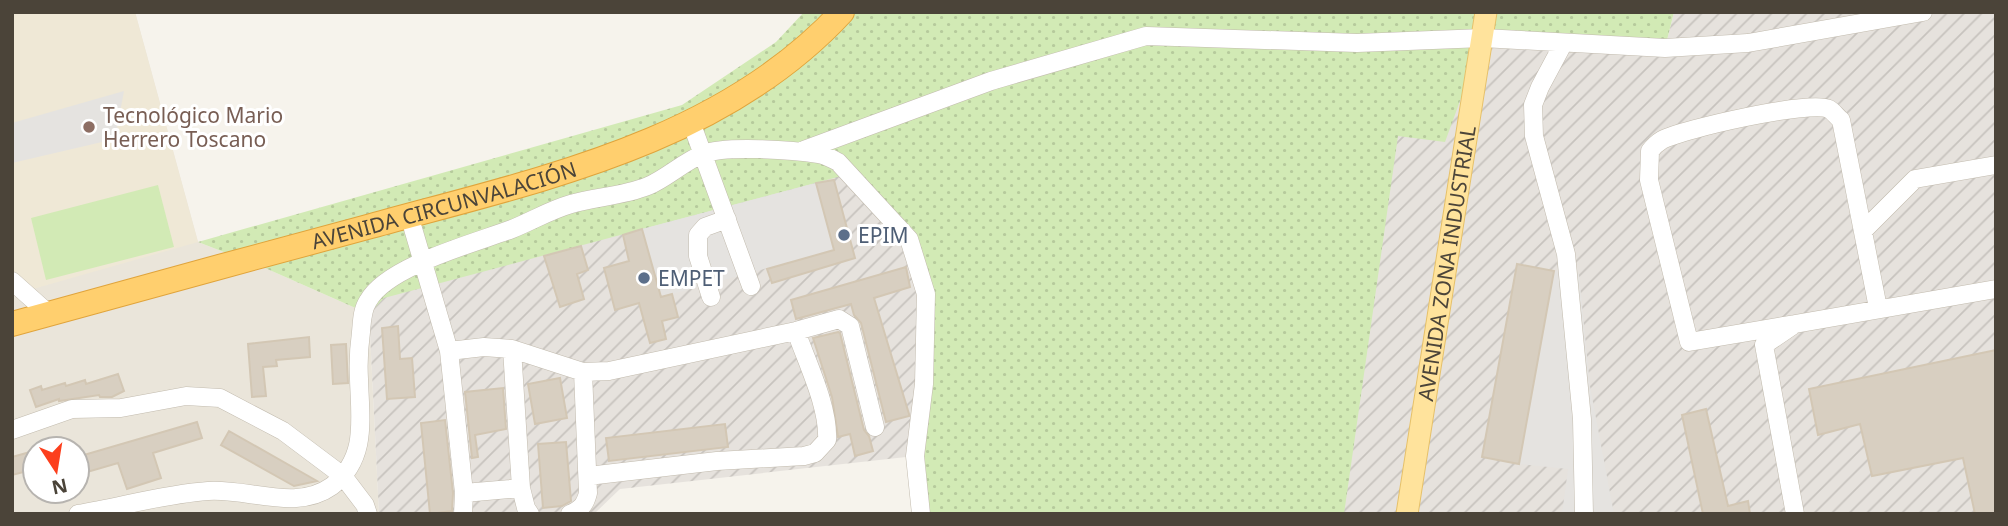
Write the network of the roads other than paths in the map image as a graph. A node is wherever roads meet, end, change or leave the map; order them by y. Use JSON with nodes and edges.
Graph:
{"nodes":[{"id":1,"x":842,"y":12,"type":"edge"},
{"id":2,"x":1486,"y":12,"type":"edge"},
{"id":3,"x":1923,"y":12,"type":"edge"},
{"id":4,"x":1483,"y":38,"type":"junction"},
{"id":5,"x":1563,"y":44,"type":"junction"},
{"id":6,"x":691,"y":122,"type":"junction"},
{"id":7,"x":857,"y":131,"type":"junction"},
{"id":8,"x":801,"y":152,"type":"junction"},
{"id":9,"x":703,"y":154,"type":"junction"},
{"id":10,"x":838,"y":162,"type":"junction"},
{"id":11,"x":1996,"y":165,"type":"edge"},
{"id":12,"x":410,"y":215,"type":"junction"},
{"id":13,"x":727,"y":219,"type":"junction"},
{"id":14,"x":1864,"y":231,"type":"junction"},
{"id":15,"x":424,"y":259,"type":"junction"},
{"id":16,"x":12,"y":281,"type":"edge"},
{"id":17,"x":751,"y":286,"type":"dead end"},
{"id":18,"x":1996,"y":289,"type":"edge"},
{"id":19,"x":711,"y":297,"type":"dead end"},
{"id":20,"x":1878,"y":308,"type":"junction"},
{"id":21,"x":49,"y":314,"type":"junction"},
{"id":22,"x":12,"y":324,"type":"edge"},
{"id":23,"x":1795,"y":324,"type":"junction"},
{"id":24,"x":796,"y":331,"type":"junction"},
{"id":25,"x":1738,"y":334,"type":"junction"},
{"id":26,"x":1764,"y":345,"type":"junction"},
{"id":27,"x":512,"y":349,"type":"junction"},
{"id":28,"x":449,"y":351,"type":"junction"},
{"id":29,"x":583,"y":372,"type":"junction"},
{"id":30,"x":875,"y":427,"type":"dead end"},
{"id":31,"x":12,"y":430,"type":"edge"},
{"id":32,"x":343,"y":476,"type":"junction"},
{"id":33,"x":588,"y":476,"type":"junction"},
{"id":34,"x":521,"y":488,"type":"junction"},
{"id":35,"x":464,"y":493,"type":"junction"},
{"id":36,"x":78,"y":514,"type":"edge"},
{"id":37,"x":368,"y":514,"type":"edge"},
{"id":38,"x":463,"y":514,"type":"edge"},
{"id":39,"x":530,"y":514,"type":"edge"},
{"id":40,"x":570,"y":514,"type":"edge"},
{"id":41,"x":921,"y":514,"type":"edge"},
{"id":42,"x":1407,"y":514,"type":"edge"},
{"id":43,"x":1584,"y":514,"type":"edge"},
{"id":44,"x":1795,"y":514,"type":"edge"}],
"edges":[{"from":1,"to":6,"type":"highway","name":"AVENIDA CIRCUNVALACIÓN"},
{"from":2,"to":4,"type":"main road","name":"AVENIDA ZONA INDUSTRIAL"},
{"from":3,"to":5,"type":"street"},
{"from":4,"to":5,"type":"street"},
{"from":4,"to":7,"type":"street"},
{"from":4,"to":42,"type":"main road","name":"AVENIDA ZONA INDUSTRIAL"},
{"from":5,"to":43,"type":"street"},
{"from":6,"to":9,"type":"street"},
{"from":6,"to":12,"type":"highway","name":"AVENIDA CIRCUNVALACIÓN"},
{"from":7,"to":8,"type":"street"},
{"from":7,"to":10,"type":"street"},
{"from":8,"to":9,"type":"street"},
{"from":8,"to":10,"type":"street"},
{"from":9,"to":13,"type":"street"},
{"from":9,"to":15,"type":"street"},
{"from":10,"to":41,"type":"street"},
{"from":11,"to":14,"type":"street"},
{"from":12,"to":15,"type":"street"},
{"from":12,"to":21,"type":"highway","name":"AVENIDA CIRCUNVALACIÓN"},
{"from":13,"to":17,"type":"street"},
{"from":13,"to":19,"type":"street"},
{"from":14,"to":20,"type":"street"},
{"from":14,"to":25,"type":"street"},
{"from":15,"to":28,"type":"street"},
{"from":15,"to":32,"type":"street"},
{"from":16,"to":21,"type":"street"},
{"from":18,"to":20,"type":"street"},
{"from":20,"to":23,"type":"street"},
{"from":21,"to":22,"type":"highway","name":"AVENIDA CIRCUNVALACIÓN"},
{"from":23,"to":25,"type":"street"},
{"from":23,"to":26,"type":"street"},
{"from":24,"to":29,"type":"street"},
{"from":24,"to":30,"type":"street"},
{"from":24,"to":33,"type":"street"},
{"from":25,"to":26,"type":"street"},
{"from":26,"to":44,"type":"street"},
{"from":27,"to":28,"type":"street"},
{"from":27,"to":29,"type":"street"},
{"from":27,"to":34,"type":"street"},
{"from":28,"to":35,"type":"street"},
{"from":29,"to":33,"type":"street"},
{"from":31,"to":32,"type":"street"},
{"from":32,"to":36,"type":"street"},
{"from":32,"to":37,"type":"street"},
{"from":33,"to":40,"type":"street"},
{"from":34,"to":35,"type":"street"},
{"from":34,"to":39,"type":"street"},
{"from":35,"to":38,"type":"street"}]}
